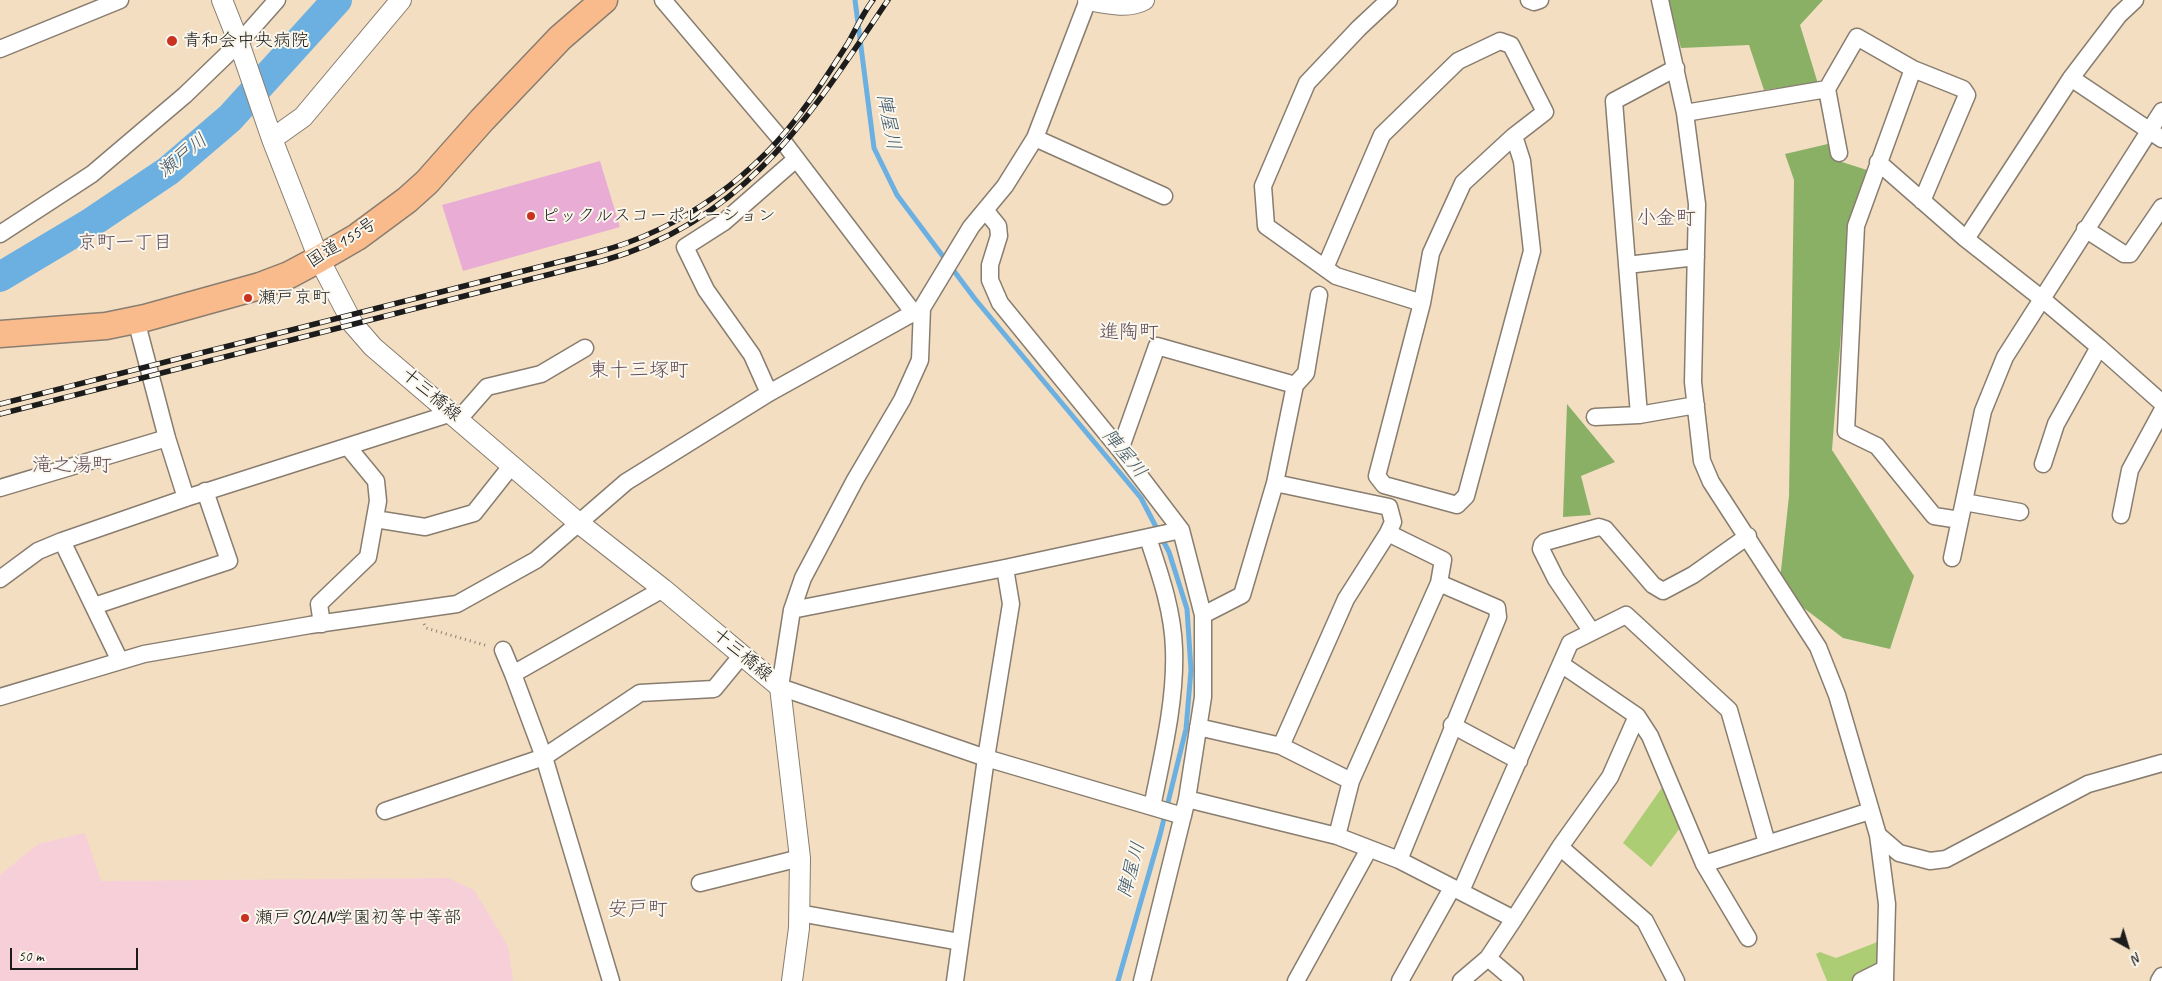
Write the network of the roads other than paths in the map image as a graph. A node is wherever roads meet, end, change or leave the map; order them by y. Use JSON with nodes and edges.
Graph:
{"nodes":[{"id":1,"x":120,"y":0,"type":"edge"},
{"id":2,"x":222,"y":0,"type":"edge"},
{"id":3,"x":276,"y":0,"type":"edge"},
{"id":4,"x":401,"y":0,"type":"edge"},
{"id":5,"x":604,"y":0,"type":"edge"},
{"id":6,"x":663,"y":0,"type":"edge"},
{"id":7,"x":1088,"y":0,"type":"edge"},
{"id":8,"x":1144,"y":0,"type":"edge"},
{"id":9,"x":1389,"y":0,"type":"edge"},
{"id":10,"x":1529,"y":0,"type":"edge"},
{"id":11,"x":1540,"y":0,"type":"edge"},
{"id":12,"x":1660,"y":0,"type":"edge"},
{"id":13,"x":2135,"y":0,"type":"edge"},
{"id":14,"x":0,"y":49,"type":"edge"},
{"id":15,"x":242,"y":50,"type":"junction"},
{"id":16,"x":1676,"y":68,"type":"junction"},
{"id":17,"x":1913,"y":69,"type":"junction"},
{"id":18,"x":2071,"y":78,"type":"junction"},
{"id":19,"x":1827,"y":89,"type":"junction"},
{"id":20,"x":2162,"y":112,"type":"edge"},
{"id":21,"x":1686,"y":113,"type":"junction"},
{"id":22,"x":270,"y":132,"type":"junction"},
{"id":23,"x":2156,"y":134,"type":"edge"},
{"id":24,"x":1514,"y":136,"type":"junction"},
{"id":25,"x":1035,"y":138,"type":"junction"},
{"id":26,"x":1839,"y":153,"type":"dead end"},
{"id":27,"x":796,"y":159,"type":"junction"},
{"id":28,"x":1878,"y":162,"type":"junction"},
{"id":29,"x":1164,"y":196,"type":"dead end"},
{"id":30,"x":1922,"y":202,"type":"junction"},
{"id":31,"x":2162,"y":208,"type":"edge"},
{"id":32,"x":985,"y":210,"type":"junction"},
{"id":33,"x":2085,"y":229,"type":"junction"},
{"id":34,"x":0,"y":234,"type":"edge"},
{"id":35,"x":1966,"y":239,"type":"junction"},
{"id":36,"x":1696,"y":257,"type":"junction"},
{"id":37,"x":319,"y":259,"type":"junction"},
{"id":38,"x":1627,"y":265,"type":"junction"},
{"id":39,"x":1325,"y":268,"type":"junction"},
{"id":40,"x":1319,"y":295,"type":"dead end"},
{"id":41,"x":2041,"y":298,"type":"junction"},
{"id":42,"x":1422,"y":303,"type":"junction"},
{"id":43,"x":918,"y":310,"type":"junction"},
{"id":44,"x":136,"y":320,"type":"junction"},
{"id":45,"x":0,"y":334,"type":"edge"},
{"id":46,"x":2099,"y":347,"type":"junction"},
{"id":47,"x":585,"y":348,"type":"dead end"},
{"id":48,"x":1295,"y":385,"type":"junction"},
{"id":49,"x":769,"y":393,"type":"junction"},
{"id":50,"x":2162,"y":404,"type":"edge"},
{"id":51,"x":1696,"y":405,"type":"junction"},
{"id":52,"x":2162,"y":411,"type":"edge"},
{"id":53,"x":1639,"y":415,"type":"junction"},
{"id":54,"x":455,"y":416,"type":"junction"},
{"id":55,"x":1596,"y":417,"type":"dead end"},
{"id":56,"x":167,"y":438,"type":"junction"},
{"id":57,"x":348,"y":447,"type":"junction"},
{"id":58,"x":1120,"y":450,"type":"junction"},
{"id":59,"x":2043,"y":464,"type":"dead end"},
{"id":60,"x":512,"y":465,"type":"junction"},
{"id":61,"x":1275,"y":483,"type":"junction"},
{"id":62,"x":0,"y":488,"type":"edge"},
{"id":63,"x":205,"y":491,"type":"junction"},
{"id":64,"x":186,"y":498,"type":"junction"},
{"id":65,"x":1964,"y":502,"type":"junction"},
{"id":66,"x":2020,"y":512,"type":"dead end"},
{"id":67,"x":2120,"y":515,"type":"dead end"},
{"id":68,"x":375,"y":519,"type":"junction"},
{"id":69,"x":1960,"y":520,"type":"junction"},
{"id":70,"x":580,"y":524,"type":"junction"},
{"id":71,"x":1177,"y":531,"type":"junction"},
{"id":72,"x":1388,"y":533,"type":"junction"},
{"id":73,"x":1748,"y":536,"type":"junction"},
{"id":74,"x":1151,"y":538,"type":"junction"},
{"id":75,"x":62,"y":541,"type":"junction"},
{"id":76,"x":1952,"y":558,"type":"dead end"},
{"id":77,"x":1005,"y":568,"type":"junction"},
{"id":78,"x":0,"y":579,"type":"edge"},
{"id":79,"x":1439,"y":583,"type":"junction"},
{"id":80,"x":663,"y":589,"type":"junction"},
{"id":81,"x":94,"y":606,"type":"junction"},
{"id":82,"x":792,"y":610,"type":"junction"},
{"id":83,"x":1203,"y":615,"type":"junction"},
{"id":84,"x":322,"y":624,"type":"junction"},
{"id":85,"x":1592,"y":632,"type":"junction"},
{"id":86,"x":503,"y":650,"type":"road end"},
{"id":87,"x":742,"y":655,"type":"junction"},
{"id":88,"x":120,"y":661,"type":"junction"},
{"id":89,"x":1561,"y":664,"type":"junction"},
{"id":90,"x":513,"y":674,"type":"junction"},
{"id":91,"x":780,"y":687,"type":"junction"},
{"id":92,"x":0,"y":697,"type":"edge"},
{"id":93,"x":1637,"y":716,"type":"junction"},
{"id":94,"x":1452,"y":725,"type":"junction"},
{"id":95,"x":1198,"y":727,"type":"junction"},
{"id":96,"x":1281,"y":746,"type":"junction"},
{"id":97,"x":544,"y":757,"type":"junction"},
{"id":98,"x":986,"y":758,"type":"junction"},
{"id":99,"x":1518,"y":761,"type":"junction"},
{"id":100,"x":2162,"y":763,"type":"edge"},
{"id":101,"x":1351,"y":781,"type":"junction"},
{"id":102,"x":1187,"y":799,"type":"junction"},
{"id":103,"x":1154,"y":807,"type":"junction"},
{"id":104,"x":385,"y":811,"type":"dead end"},
{"id":105,"x":1870,"y":811,"type":"junction"},
{"id":106,"x":1178,"y":815,"type":"junction"},
{"id":107,"x":1878,"y":835,"type":"junction"},
{"id":108,"x":1337,"y":836,"type":"junction"},
{"id":109,"x":1767,"y":843,"type":"junction"},
{"id":110,"x":1560,"y":847,"type":"junction"},
{"id":111,"x":1369,"y":849,"type":"junction"},
{"id":112,"x":800,"y":858,"type":"junction"},
{"id":113,"x":1398,"y":860,"type":"junction"},
{"id":114,"x":1704,"y":864,"type":"junction"},
{"id":115,"x":700,"y":883,"type":"dead end"},
{"id":116,"x":1456,"y":890,"type":"junction"},
{"id":117,"x":799,"y":913,"type":"junction"},
{"id":118,"x":1514,"y":919,"type":"junction"},
{"id":119,"x":1748,"y":938,"type":"dead end"},
{"id":120,"x":960,"y":942,"type":"junction"},
{"id":121,"x":1488,"y":958,"type":"junction"},
{"id":122,"x":1885,"y":975,"type":"edge"},
{"id":123,"x":2162,"y":976,"type":"edge"},
{"id":124,"x":611,"y":981,"type":"edge"},
{"id":125,"x":792,"y":981,"type":"edge"},
{"id":126,"x":955,"y":981,"type":"edge"},
{"id":127,"x":1142,"y":981,"type":"edge"},
{"id":128,"x":1296,"y":981,"type":"edge"},
{"id":129,"x":1400,"y":981,"type":"edge"},
{"id":130,"x":1461,"y":981,"type":"edge"},
{"id":131,"x":1515,"y":981,"type":"edge"},
{"id":132,"x":1676,"y":981,"type":"edge"},
{"id":133,"x":1861,"y":981,"type":"edge"},
{"id":134,"x":2159,"y":981,"type":"edge"}],
"edges":[{"from":1,"to":14,"type":"street"},
{"from":2,"to":15,"type":"street","name":"十三橋線"},
{"from":3,"to":15,"type":"street"},
{"from":4,"to":22,"type":"street"},
{"from":5,"to":37,"type":"highway","name":"国道155号"},
{"from":6,"to":27,"type":"street"},
{"from":7,"to":8,"type":"street"},
{"from":7,"to":25,"type":"street"},
{"from":9,"to":39,"type":"street"},
{"from":10,"to":11,"type":"street"},
{"from":12,"to":16,"type":"street"},
{"from":13,"to":18,"type":"street"},
{"from":15,"to":22,"type":"street","name":"十三橋線"},
{"from":15,"to":34,"type":"street"},
{"from":16,"to":21,"type":"street"},
{"from":16,"to":38,"type":"street"},
{"from":17,"to":19,"type":"street"},
{"from":17,"to":28,"type":"street"},
{"from":17,"to":30,"type":"street"},
{"from":18,"to":23,"type":"street"},
{"from":18,"to":35,"type":"street"},
{"from":19,"to":21,"type":"street"},
{"from":19,"to":26,"type":"street"},
{"from":20,"to":23,"type":"street"},
{"from":21,"to":36,"type":"street"},
{"from":22,"to":37,"type":"street","name":"十三橋線"},
{"from":23,"to":33,"type":"street"},
{"from":24,"to":39,"type":"street"},
{"from":24,"to":42,"type":"street"},
{"from":24,"to":42,"type":"street"},
{"from":25,"to":29,"type":"street"},
{"from":25,"to":32,"type":"street"},
{"from":27,"to":43,"type":"street"},
{"from":27,"to":49,"type":"street"},
{"from":28,"to":30,"type":"street"},
{"from":28,"to":69,"type":"street"},
{"from":30,"to":35,"type":"street"},
{"from":31,"to":33,"type":"street"},
{"from":32,"to":43,"type":"street"},
{"from":32,"to":58,"type":"street"},
{"from":33,"to":41,"type":"street"},
{"from":35,"to":41,"type":"street"},
{"from":36,"to":38,"type":"street"},
{"from":36,"to":51,"type":"street"},
{"from":37,"to":44,"type":"highway","name":"国道155号"},
{"from":37,"to":54,"type":"street","name":"十三橋線"},
{"from":38,"to":53,"type":"street"},
{"from":39,"to":42,"type":"street"},
{"from":40,"to":48,"type":"street"},
{"from":41,"to":46,"type":"street"},
{"from":41,"to":65,"type":"street"},
{"from":43,"to":49,"type":"street"},
{"from":43,"to":82,"type":"street"},
{"from":44,"to":45,"type":"highway","name":"国道155号"},
{"from":44,"to":56,"type":"street"},
{"from":46,"to":50,"type":"street"},
{"from":46,"to":59,"type":"street"},
{"from":47,"to":54,"type":"street"},
{"from":48,"to":58,"type":"street"},
{"from":48,"to":61,"type":"street"},
{"from":49,"to":70,"type":"street"},
{"from":51,"to":53,"type":"street"},
{"from":51,"to":73,"type":"street"},
{"from":52,"to":67,"type":"street"},
{"from":53,"to":55,"type":"street"},
{"from":54,"to":57,"type":"street"},
{"from":54,"to":60,"type":"street","name":"十三橋線"},
{"from":56,"to":62,"type":"street"},
{"from":56,"to":64,"type":"street"},
{"from":57,"to":63,"type":"street"},
{"from":57,"to":68,"type":"street"},
{"from":58,"to":71,"type":"street"},
{"from":60,"to":68,"type":"street"},
{"from":60,"to":70,"type":"street","name":"十三橋線"},
{"from":61,"to":72,"type":"street"},
{"from":61,"to":83,"type":"street"},
{"from":63,"to":64,"type":"street"},
{"from":63,"to":81,"type":"street"},
{"from":64,"to":75,"type":"street"},
{"from":65,"to":66,"type":"street"},
{"from":65,"to":69,"type":"street"},
{"from":68,"to":84,"type":"street"},
{"from":69,"to":76,"type":"street"},
{"from":70,"to":80,"type":"street","name":"十三橋線"},
{"from":70,"to":84,"type":"street"},
{"from":71,"to":74,"type":"street"},
{"from":71,"to":83,"type":"street"},
{"from":72,"to":79,"type":"street"},
{"from":72,"to":96,"type":"street"},
{"from":73,"to":85,"type":"street"},
{"from":73,"to":105,"type":"street"},
{"from":74,"to":77,"type":"street"},
{"from":74,"to":103,"type":"street"},
{"from":75,"to":78,"type":"street"},
{"from":75,"to":81,"type":"street"},
{"from":77,"to":82,"type":"street"},
{"from":77,"to":98,"type":"street"},
{"from":79,"to":94,"type":"street"},
{"from":79,"to":101,"type":"street"},
{"from":80,"to":87,"type":"street","name":"十三橋線"},
{"from":80,"to":90,"type":"street"},
{"from":81,"to":88,"type":"street"},
{"from":82,"to":91,"type":"street"},
{"from":83,"to":95,"type":"street"},
{"from":84,"to":88,"type":"street"},
{"from":85,"to":89,"type":"street"},
{"from":85,"to":109,"type":"street"},
{"from":86,"to":90,"type":"street"},
{"from":87,"to":91,"type":"street","name":"十三橋線"},
{"from":87,"to":97,"type":"street"},
{"from":88,"to":92,"type":"street"},
{"from":89,"to":93,"type":"street"},
{"from":89,"to":99,"type":"street"},
{"from":90,"to":97,"type":"street"},
{"from":91,"to":98,"type":"street"},
{"from":91,"to":112,"type":"street"},
{"from":93,"to":110,"type":"street"},
{"from":93,"to":114,"type":"street"},
{"from":94,"to":99,"type":"street"},
{"from":94,"to":113,"type":"street"},
{"from":95,"to":96,"type":"street"},
{"from":95,"to":102,"type":"street"},
{"from":96,"to":101,"type":"street"},
{"from":97,"to":104,"type":"street"},
{"from":97,"to":124,"type":"street"},
{"from":98,"to":103,"type":"street"},
{"from":98,"to":120,"type":"street"},
{"from":99,"to":116,"type":"street"},
{"from":100,"to":107,"type":"street"},
{"from":101,"to":108,"type":"street"},
{"from":102,"to":106,"type":"street"},
{"from":102,"to":108,"type":"street"},
{"from":103,"to":106,"type":"street"},
{"from":105,"to":107,"type":"street"},
{"from":105,"to":109,"type":"street"},
{"from":106,"to":127,"type":"street"},
{"from":107,"to":122,"type":"street"},
{"from":108,"to":111,"type":"street"},
{"from":109,"to":114,"type":"street"},
{"from":110,"to":118,"type":"street"},
{"from":110,"to":132,"type":"street"},
{"from":111,"to":113,"type":"street"},
{"from":111,"to":128,"type":"street"},
{"from":112,"to":115,"type":"street"},
{"from":112,"to":117,"type":"street"},
{"from":113,"to":116,"type":"street"},
{"from":114,"to":119,"type":"street"},
{"from":116,"to":118,"type":"street"},
{"from":116,"to":129,"type":"street"},
{"from":117,"to":120,"type":"street"},
{"from":117,"to":125,"type":"street"},
{"from":118,"to":121,"type":"street"},
{"from":120,"to":126,"type":"street"},
{"from":121,"to":130,"type":"street"},
{"from":121,"to":131,"type":"street"},
{"from":122,"to":133,"type":"street"},
{"from":123,"to":134,"type":"street"}]}
